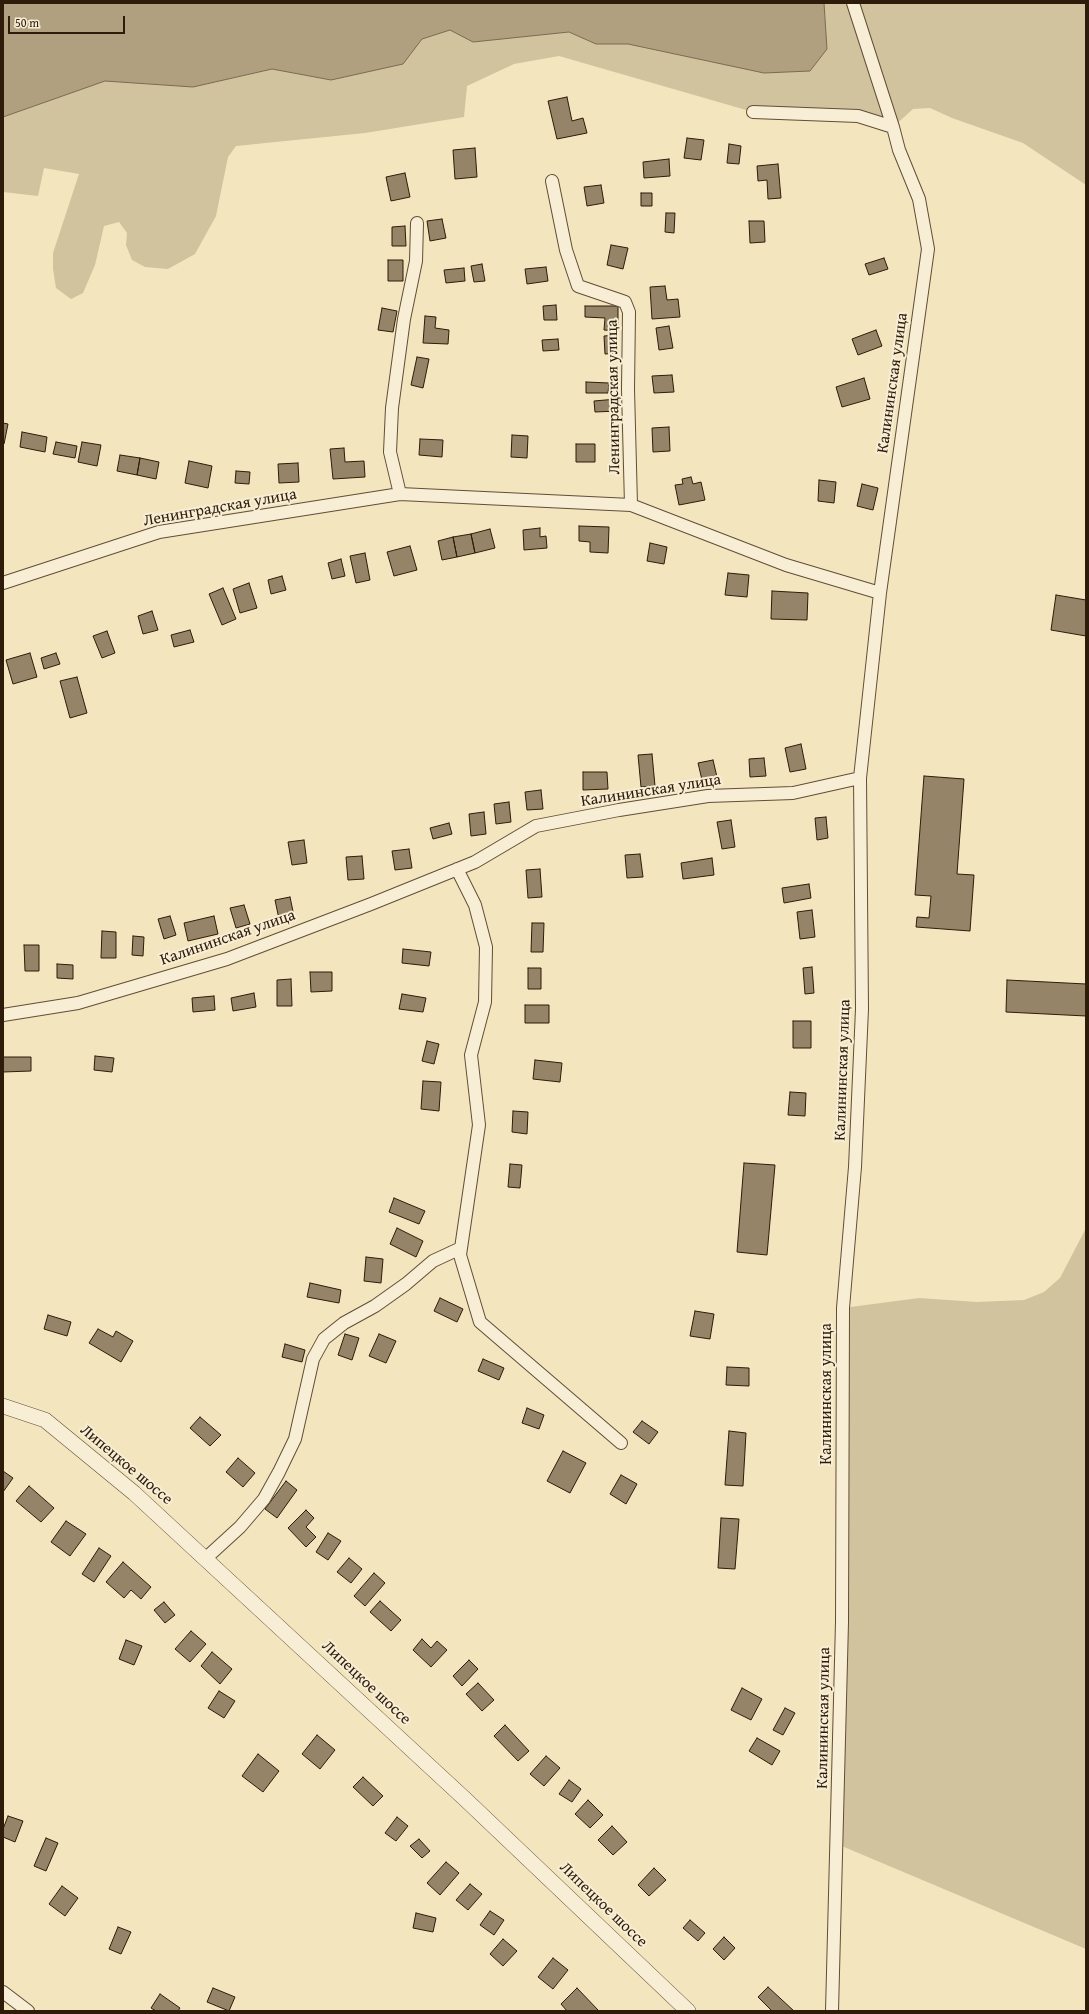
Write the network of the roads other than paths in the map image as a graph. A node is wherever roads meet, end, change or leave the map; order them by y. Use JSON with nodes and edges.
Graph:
{"nodes":[{"id":1,"x":853,"y":3,"type":"edge"},
{"id":2,"x":753,"y":112,"type":"dead end"},
{"id":3,"x":893,"y":127,"type":"junction"},
{"id":4,"x":552,"y":181,"type":"dead end"},
{"id":5,"x":417,"y":223,"type":"dead end"},
{"id":6,"x":400,"y":494,"type":"junction"},
{"id":7,"x":631,"y":505,"type":"junction"},
{"id":8,"x":3,"y":583,"type":"edge"},
{"id":9,"x":880,"y":593,"type":"junction"},
{"id":10,"x":860,"y":778,"type":"junction"},
{"id":11,"x":457,"y":869,"type":"junction"},
{"id":12,"x":3,"y":1015,"type":"edge"},
{"id":13,"x":461,"y":1248,"type":"junction"},
{"id":14,"x":3,"y":1406,"type":"edge"},
{"id":15,"x":621,"y":1443,"type":"dead end"},
{"id":16,"x":206,"y":1559,"type":"junction"},
{"id":17,"x":3,"y":1992,"type":"edge"},
{"id":18,"x":28,"y":2011,"type":"edge"},
{"id":19,"x":688,"y":2011,"type":"edge"},
{"id":20,"x":832,"y":2011,"type":"edge"}],
"edges":[{"from":1,"to":3,"type":"street","name":"Калининская улица"},
{"from":2,"to":3,"type":"street"},
{"from":3,"to":9,"type":"street","name":"Калининская улица"},
{"from":4,"to":7,"type":"street","name":"Ленинградская улица"},
{"from":5,"to":6,"type":"street"},
{"from":6,"to":7,"type":"street","name":"Ленинградская улица"},
{"from":6,"to":8,"type":"street","name":"Ленинградская улица"},
{"from":7,"to":9,"type":"street","name":"Ленинградская улица"},
{"from":9,"to":10,"type":"street","name":"Калининская улица"},
{"from":10,"to":11,"type":"street","name":"Калининская улица"},
{"from":10,"to":20,"type":"street","name":"Калининская улица"},
{"from":11,"to":12,"type":"street","name":"Калининская улица"},
{"from":11,"to":13,"type":"street"},
{"from":13,"to":15,"type":"street"},
{"from":13,"to":16,"type":"street"},
{"from":14,"to":16,"type":"street","name":"Липецкое шоссе"},
{"from":16,"to":19,"type":"street","name":"Липецкое шоссе"},
{"from":17,"to":18,"type":"street"}]}
